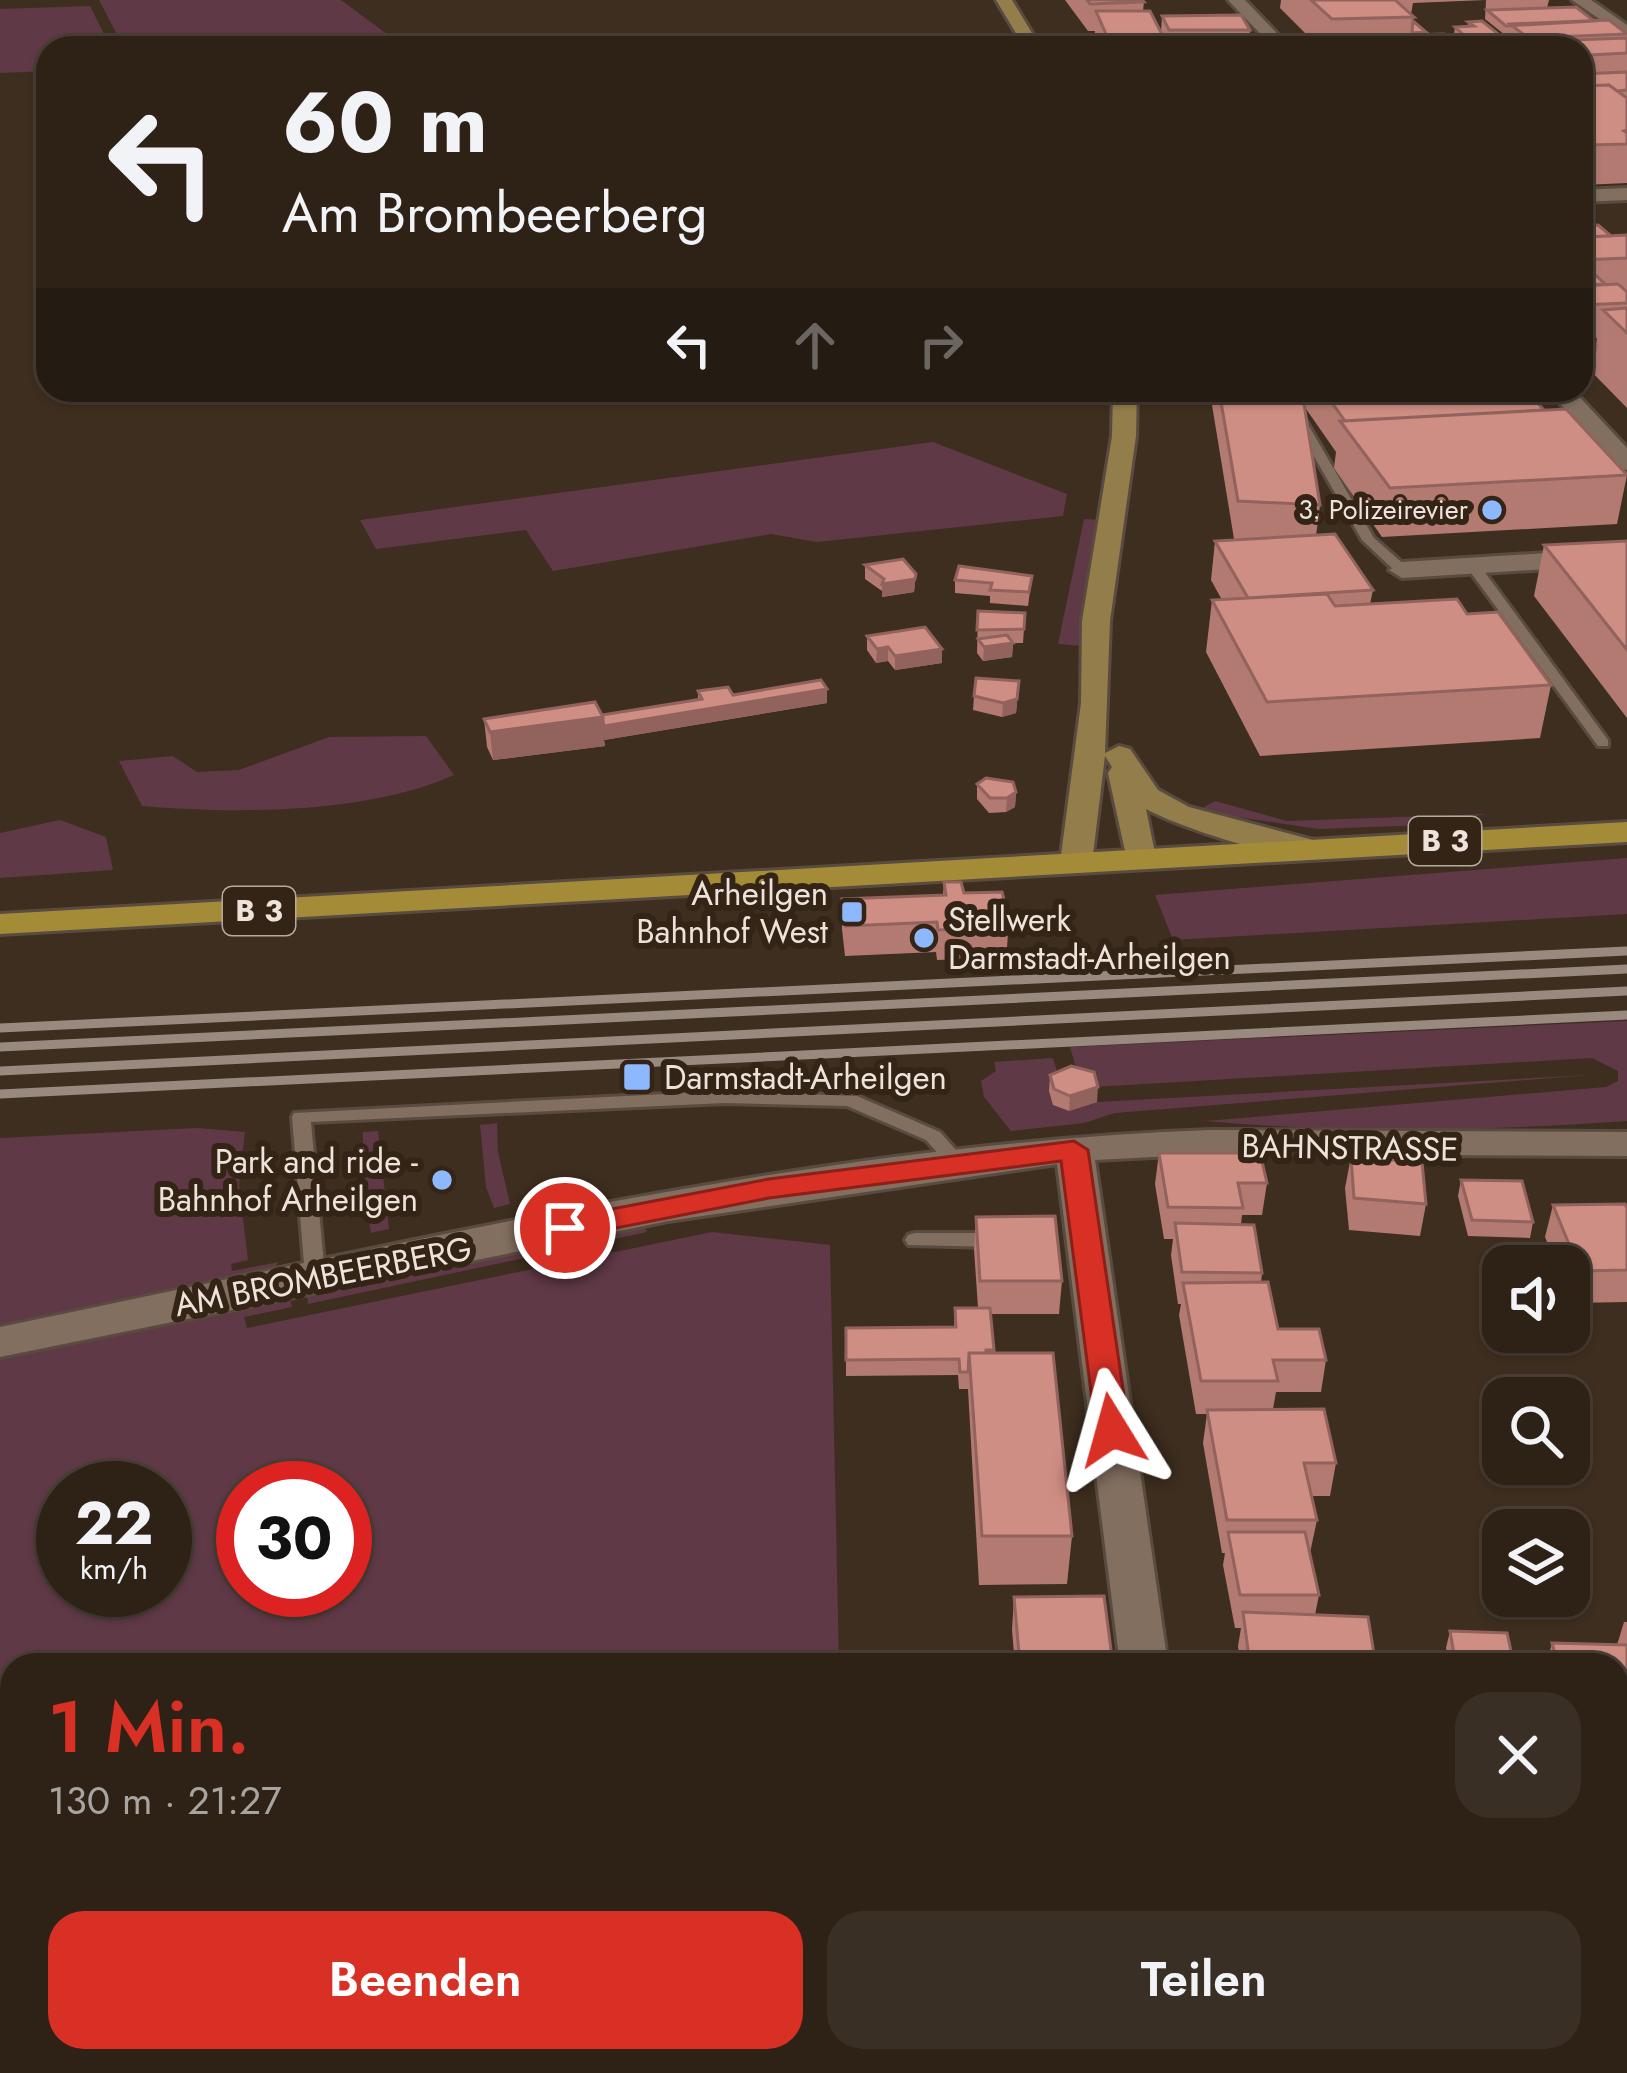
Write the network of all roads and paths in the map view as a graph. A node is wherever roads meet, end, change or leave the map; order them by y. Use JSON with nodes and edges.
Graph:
{"nodes":[{"id":1,"x":1004,"y":0,"type":"edge"},
{"id":2,"x":1236,"y":0,"type":"edge"},
{"id":3,"x":1580,"y":0,"type":"edge"},
{"id":4,"x":1627,"y":33,"type":"edge"},
{"id":5,"x":1026,"y":36,"type":"edge"},
{"id":6,"x":1271,"y":36,"type":"edge"},
{"id":7,"x":1627,"y":194,"type":"edge"},
{"id":8,"x":1593,"y":195,"type":"edge"},
{"id":9,"x":1125,"y":402,"type":"edge"},
{"id":10,"x":1289,"y":402,"type":"edge"},
{"id":11,"x":1571,"y":402,"type":"edge"},
{"id":12,"x":1627,"y":463,"type":"edge"},
{"id":13,"x":1627,"y":556,"type":"edge"},
{"id":14,"x":1473,"y":566,"type":"junction"},
{"id":15,"x":1402,"y":570,"type":"joint"},
{"id":16,"x":1096,"y":703,"type":"junction"},
{"id":17,"x":1603,"y":743,"type":"dead end"},
{"id":18,"x":1119,"y":755,"type":"junction"},
{"id":19,"x":1627,"y":832,"type":"edge"},
{"id":20,"x":1306,"y":848,"type":"junction"},
{"id":21,"x":1140,"y":858,"type":"junction"},
{"id":22,"x":1076,"y":863,"type":"junction"},
{"id":23,"x":0,"y":924,"type":"edge"},
{"id":24,"x":1627,"y":1144,"type":"edge"},
{"id":25,"x":1074,"y":1150,"type":"junction"},
{"id":26,"x":959,"y":1165,"type":"junction"},
{"id":27,"x":915,"y":1240,"type":"dead end"},
{"id":28,"x":1016,"y":1240,"type":"edge"},
{"id":29,"x":315,"y":1276,"type":"junction"},
{"id":30,"x":0,"y":1342,"type":"edge"},
{"id":31,"x":1142,"y":1653,"type":"edge"}],
"edges":[{"from":1,"to":5,"type":"street"},
{"from":2,"to":6,"type":"street"},
{"from":3,"to":4,"type":"street"},
{"from":7,"to":8,"type":"street"},
{"from":9,"to":16,"type":"street"},
{"from":10,"to":15,"type":"lane"},
{"from":11,"to":12,"type":"street"},
{"from":13,"to":14,"type":"street"},
{"from":14,"to":15,"type":"street"},
{"from":14,"to":17,"type":"lane"},
{"from":16,"to":18,"type":"street"},
{"from":16,"to":22,"type":"street"},
{"from":18,"to":20,"type":"street"},
{"from":18,"to":21,"type":"street"},
{"from":19,"to":20,"type":"main road","number":"B 3"},
{"from":20,"to":21,"type":"main road","number":"B 3"},
{"from":21,"to":22,"type":"main road","number":"B 3"},
{"from":22,"to":23,"type":"main road","number":"B 3"},
{"from":24,"to":25,"type":"street","name":"BAHNSTRASSE"},
{"from":25,"to":26,"type":"street","name":"AM BROMBEERBERG"},
{"from":25,"to":31,"type":"street"},
{"from":26,"to":29,"type":"street","name":"AM BROMBEERBERG"},
{"from":26,"to":29,"type":"lane"},
{"from":27,"to":28,"type":"lane"},
{"from":29,"to":30,"type":"street","name":"AM BROMBEERBERG"}]}
